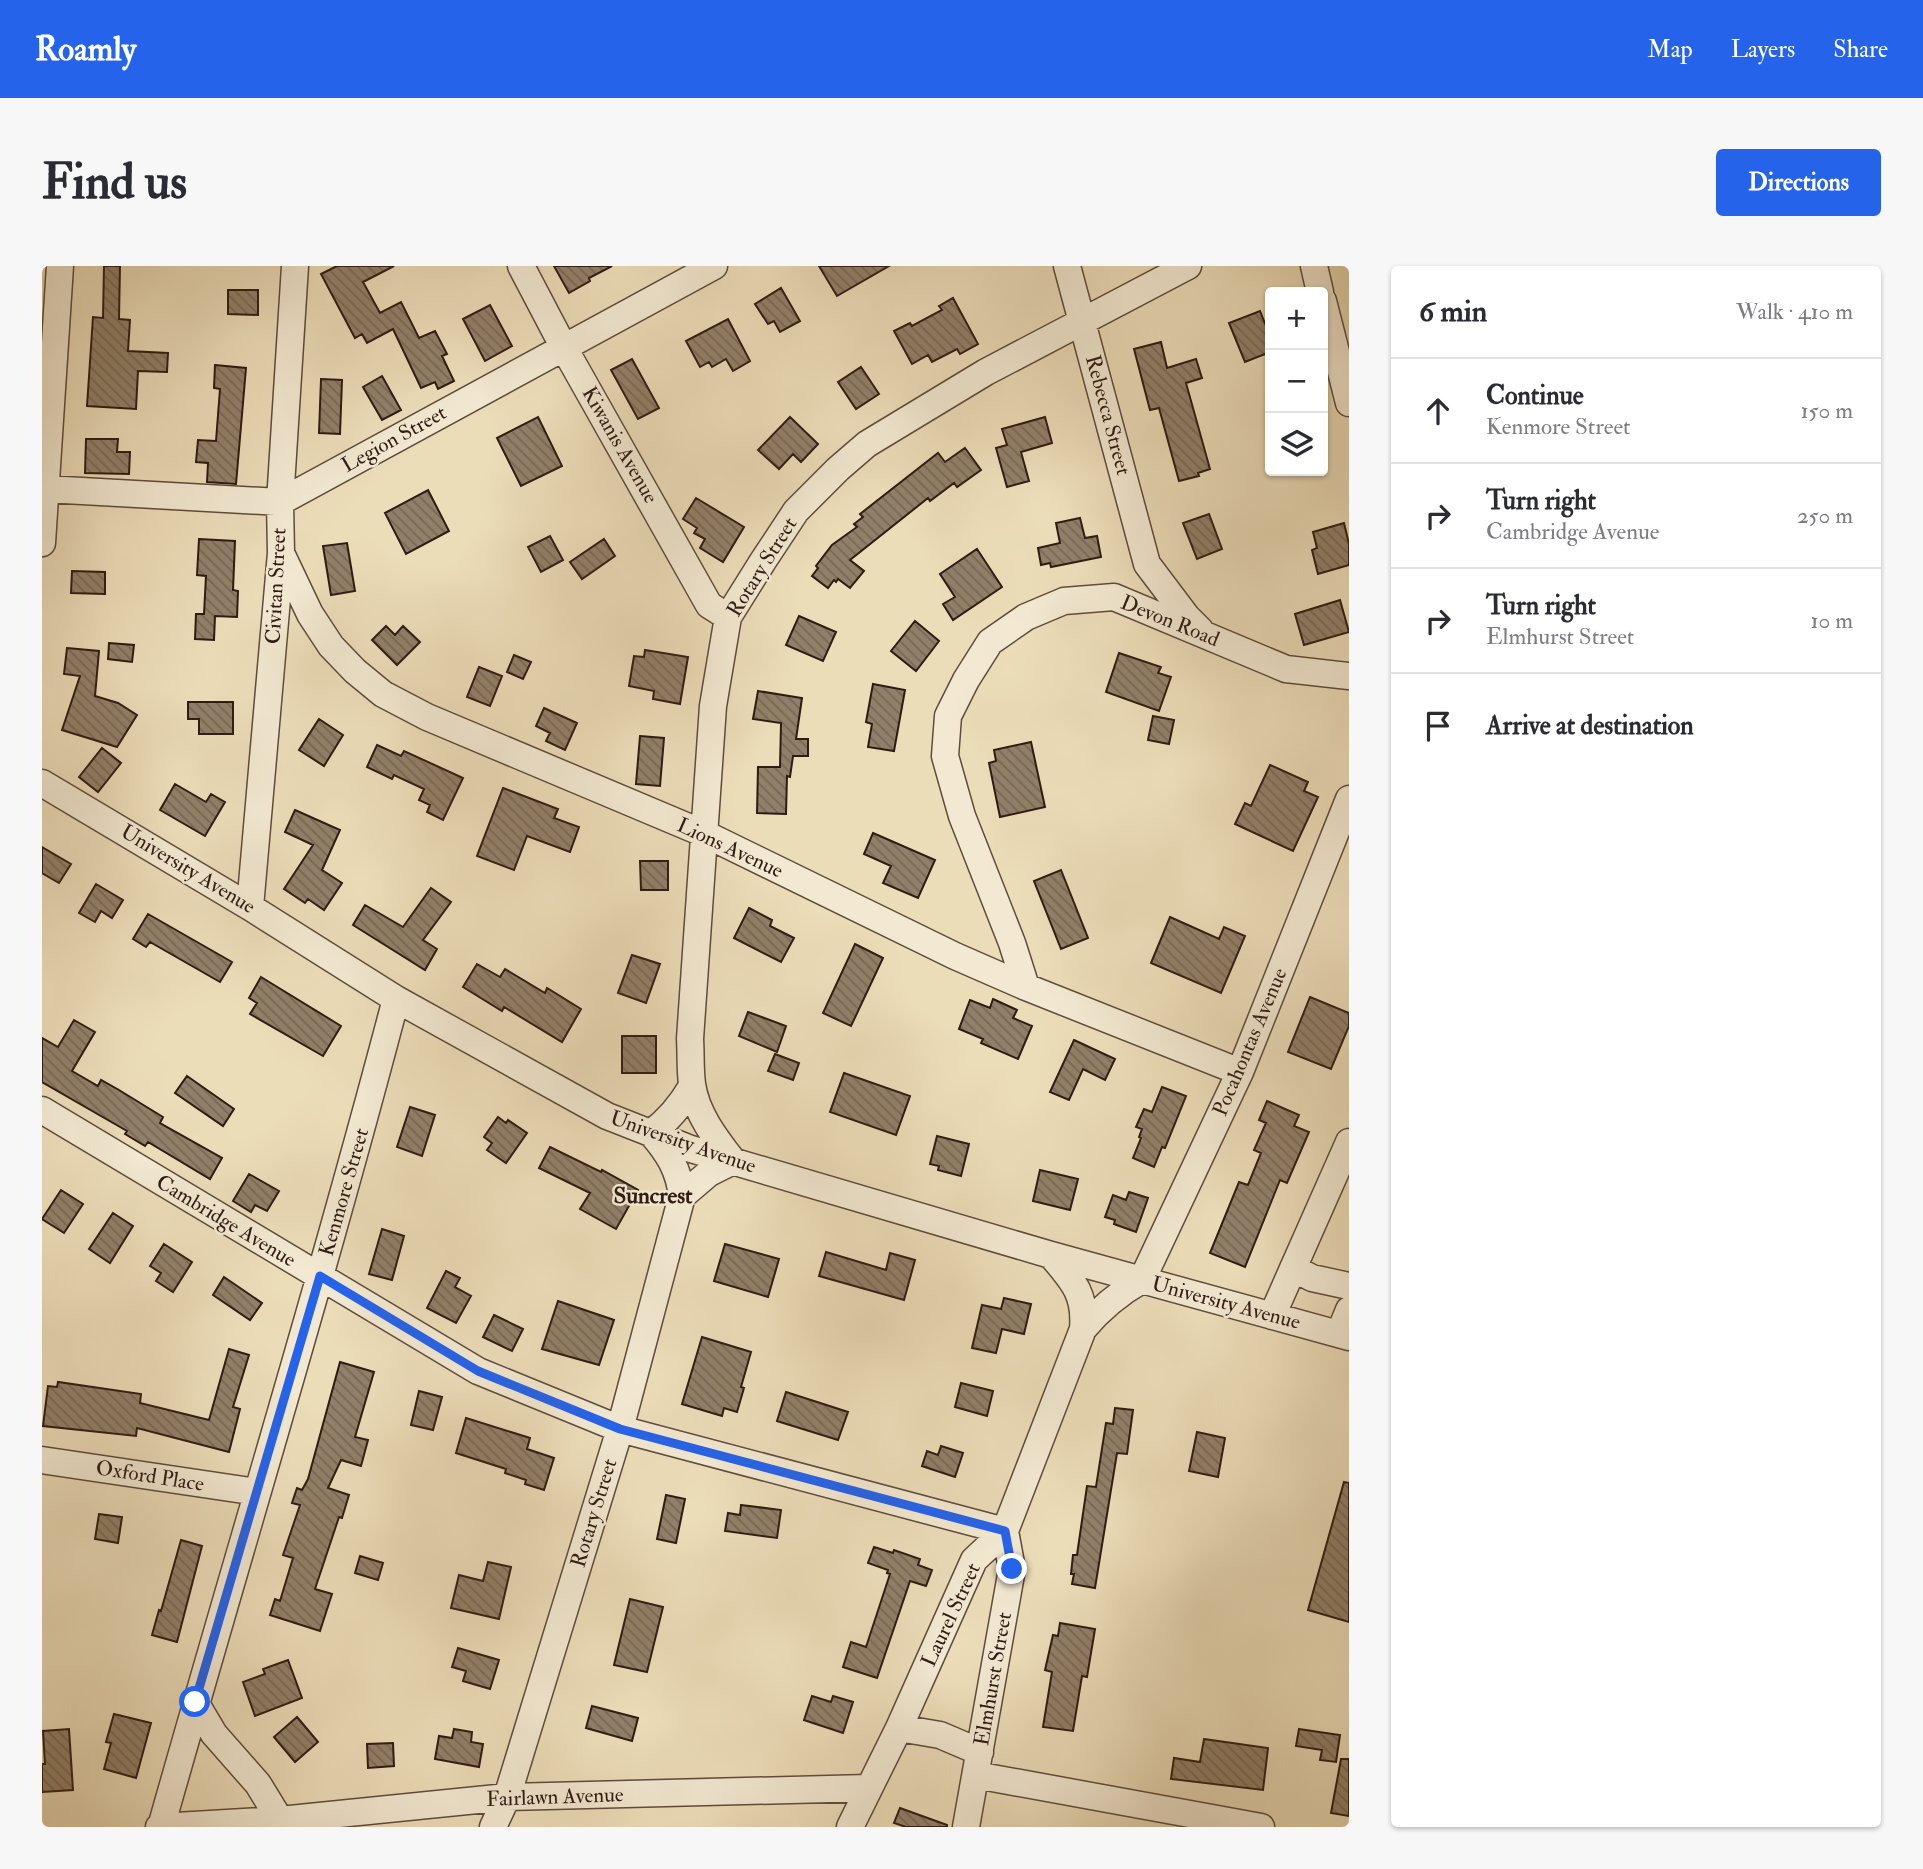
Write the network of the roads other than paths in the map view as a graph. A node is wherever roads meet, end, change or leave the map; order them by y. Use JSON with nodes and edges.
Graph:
{"nodes":[{"id":1,"x":60,"y":266,"type":"edge"},
{"id":2,"x":295,"y":266,"type":"edge"},
{"id":3,"x":521,"y":266,"type":"edge"},
{"id":4,"x":714,"y":266,"type":"edge"},
{"id":5,"x":1067,"y":266,"type":"edge"},
{"id":6,"x":1188,"y":266,"type":"edge"},
{"id":7,"x":1314,"y":266,"type":"edge"},
{"id":8,"x":1319,"y":287,"type":"edge"},
{"id":9,"x":1083,"y":321,"type":"junction"},
{"id":10,"x":1328,"y":321,"type":"edge"},
{"id":11,"x":564,"y":346,"type":"junction"},
{"id":12,"x":1349,"y":403,"type":"edge"},
{"id":13,"x":46,"y":489,"type":"junction"},
{"id":14,"x":280,"y":502,"type":"junction"},
{"id":15,"x":42,"y":543,"type":"edge"},
{"id":16,"x":281,"y":553,"type":"junction"},
{"id":17,"x":1147,"y":564,"type":"junction"},
{"id":18,"x":1114,"y":597,"type":"junction"},
{"id":19,"x":728,"y":617,"type":"junction"},
{"id":20,"x":316,"y":624,"type":"junction"},
{"id":21,"x":274,"y":634,"type":"junction"},
{"id":22,"x":1206,"y":636,"type":"junction"},
{"id":23,"x":1349,"y":676,"type":"edge"},
{"id":24,"x":42,"y":783,"type":"edge"},
{"id":25,"x":1349,"y":800,"type":"edge"},
{"id":26,"x":705,"y":834,"type":"junction"},
{"id":27,"x":250,"y":906,"type":"junction"},
{"id":28,"x":1026,"y":987,"type":"junction"},
{"id":29,"x":396,"y":999,"type":"junction"},
{"id":30,"x":1240,"y":1072,"type":"junction"},
{"id":31,"x":692,"y":1086,"type":"junction"},
{"id":32,"x":42,"y":1110,"type":"edge"},
{"id":33,"x":651,"y":1133,"type":"junction"},
{"id":34,"x":1349,"y":1142,"type":"edge"},
{"id":35,"x":733,"y":1161,"type":"junction"},
{"id":36,"x":682,"y":1195,"type":"junction"},
{"id":37,"x":1051,"y":1255,"type":"junction"},
{"id":38,"x":1293,"y":1268,"type":"junction"},
{"id":39,"x":320,"y":1276,"type":"junction"},
{"id":40,"x":1142,"y":1280,"type":"junction"},
{"id":41,"x":1349,"y":1286,"type":"edge"},
{"id":42,"x":1349,"y":1310,"type":"edge"},
{"id":43,"x":1272,"y":1316,"type":"junction"},
{"id":44,"x":1083,"y":1329,"type":"junction"},
{"id":45,"x":1344,"y":1336,"type":"edge"},
{"id":46,"x":620,"y":1429,"type":"junction"},
{"id":47,"x":42,"y":1460,"type":"edge"},
{"id":48,"x":257,"y":1492,"type":"junction"},
{"id":49,"x":1005,"y":1531,"type":"junction"},
{"id":50,"x":195,"y":1702,"type":"junction"},
{"id":51,"x":899,"y":1728,"type":"junction"},
{"id":52,"x":978,"y":1763,"type":"junction"},
{"id":53,"x":869,"y":1788,"type":"junction"},
{"id":54,"x":507,"y":1797,"type":"junction"},
{"id":55,"x":280,"y":1820,"type":"junction"},
{"id":56,"x":160,"y":1827,"type":"edge"},
{"id":57,"x":493,"y":1827,"type":"edge"},
{"id":58,"x":850,"y":1827,"type":"edge"},
{"id":59,"x":966,"y":1827,"type":"edge"},
{"id":60,"x":1261,"y":1827,"type":"edge"}],
"edges":[{"from":1,"to":13,"type":"street"},
{"from":2,"to":14,"type":"street","name":"Civitan Street"},
{"from":3,"to":11,"type":"street","name":"Kiwanis Avenue"},
{"from":4,"to":11,"type":"street","name":"Legion Street"},
{"from":5,"to":9,"type":"street","name":"Rebecca Street"},
{"from":6,"to":9,"type":"street","name":"Rotary Street"},
{"from":7,"to":8,"type":"street"},
{"from":9,"to":17,"type":"street","name":"Rebecca Street"},
{"from":9,"to":19,"type":"street","name":"Rotary Street"},
{"from":10,"to":12,"type":"street"},
{"from":11,"to":14,"type":"street","name":"Legion Street"},
{"from":11,"to":19,"type":"street","name":"Kiwanis Avenue"},
{"from":13,"to":14,"type":"street"},
{"from":13,"to":15,"type":"street"},
{"from":14,"to":16,"type":"street","name":"Civitan Street"},
{"from":16,"to":20,"type":"street","name":"Lions Avenue"},
{"from":16,"to":21,"type":"street","name":"Civitan Street"},
{"from":17,"to":18,"type":"street"},
{"from":17,"to":22,"type":"street"},
{"from":18,"to":22,"type":"street","name":"Devon Road"},
{"from":18,"to":28,"type":"street","name":"Devon Road"},
{"from":19,"to":26,"type":"street","name":"Rotary Street"},
{"from":20,"to":21,"type":"street"},
{"from":20,"to":26,"type":"street","name":"Lions Avenue"},
{"from":21,"to":27,"type":"street","name":"Civitan Street"},
{"from":22,"to":23,"type":"street","name":"Devon Road"},
{"from":24,"to":27,"type":"street","name":"University Avenue"},
{"from":25,"to":30,"type":"street","name":"Pocahontas Avenue"},
{"from":26,"to":28,"type":"street","name":"Lions Avenue"},
{"from":26,"to":31,"type":"street","name":"Rotary Street"},
{"from":27,"to":29,"type":"street","name":"University Avenue"},
{"from":28,"to":30,"type":"street","name":"Lions Avenue"},
{"from":29,"to":33,"type":"street","name":"University Avenue"},
{"from":29,"to":39,"type":"street","name":"Kenmore Street"},
{"from":30,"to":40,"type":"street","name":"Pocahontas Avenue"},
{"from":31,"to":33,"type":"street"},
{"from":31,"to":35,"type":"street","name":"Rotary Street"},
{"from":32,"to":39,"type":"street","name":"Cambridge Avenue"},
{"from":33,"to":35,"type":"street","name":"University Avenue"},
{"from":33,"to":36,"type":"street"},
{"from":34,"to":38,"type":"street"},
{"from":35,"to":36,"type":"street"},
{"from":35,"to":37,"type":"street","name":"University Avenue"},
{"from":36,"to":46,"type":"street","name":"Rotary Street"},
{"from":37,"to":40,"type":"street","name":"University Avenue"},
{"from":37,"to":44,"type":"street"},
{"from":38,"to":41,"type":"street"},
{"from":38,"to":43,"type":"street"},
{"from":39,"to":46,"type":"street","name":"Cambridge Avenue"},
{"from":39,"to":48,"type":"street","name":"Kenmore Street"},
{"from":40,"to":43,"type":"street","name":"University Avenue"},
{"from":40,"to":44,"type":"street"},
{"from":42,"to":45,"type":"street"},
{"from":43,"to":45,"type":"street","name":"University Avenue"},
{"from":44,"to":49,"type":"street","name":"Laurel Street"},
{"from":46,"to":49,"type":"street","name":"Cambridge Avenue"},
{"from":46,"to":54,"type":"street","name":"Rotary Street"},
{"from":47,"to":48,"type":"street","name":"Oxford Place"},
{"from":48,"to":50,"type":"street","name":"Kenmore Street"},
{"from":49,"to":51,"type":"street","name":"Laurel Street"},
{"from":49,"to":52,"type":"street","name":"Elmhurst Street"},
{"from":50,"to":55,"type":"street"},
{"from":50,"to":56,"type":"street","name":"Kenmore Street"},
{"from":51,"to":52,"type":"street"},
{"from":51,"to":53,"type":"street","name":"Laurel Street"},
{"from":52,"to":59,"type":"street","name":"Elmhurst Street"},
{"from":52,"to":60,"type":"street"},
{"from":53,"to":54,"type":"street","name":"Fairlawn Avenue"},
{"from":53,"to":58,"type":"street","name":"Laurel Street"},
{"from":54,"to":55,"type":"street","name":"Fairlawn Avenue"},
{"from":54,"to":57,"type":"street","name":"Rotary Street"},
{"from":55,"to":56,"type":"street","name":"Fairlawn Avenue"}]}
